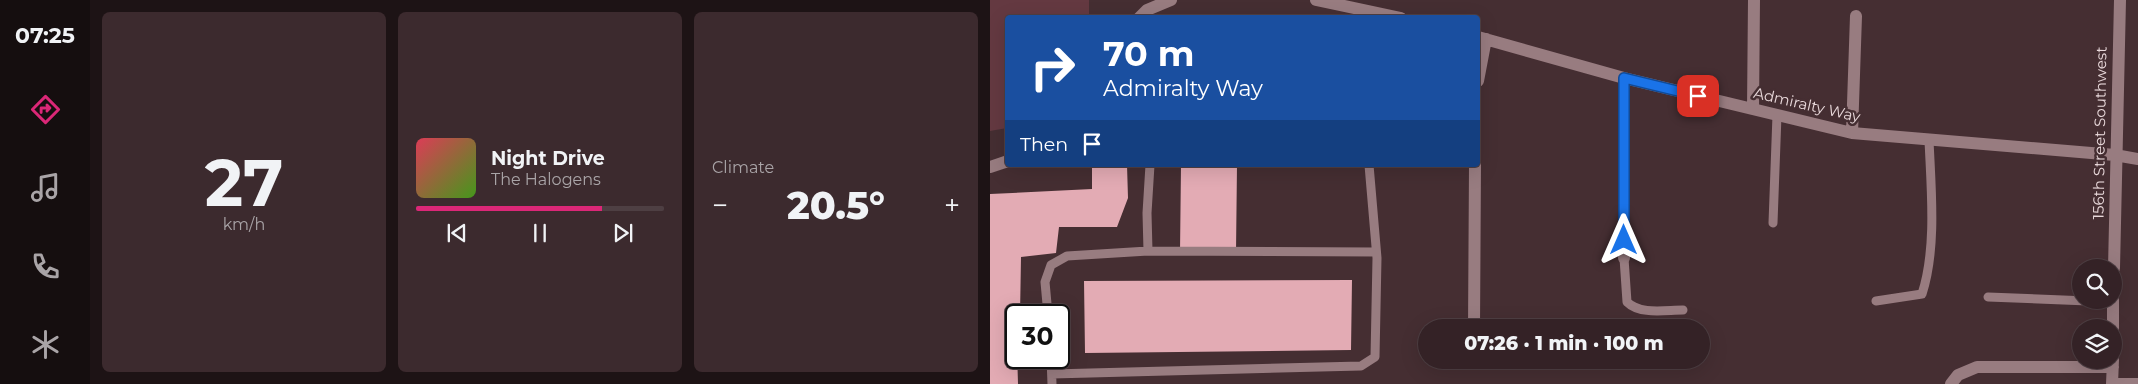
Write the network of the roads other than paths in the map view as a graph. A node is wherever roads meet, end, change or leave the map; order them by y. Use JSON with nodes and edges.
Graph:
{"nodes":[{"id":1,"x":1171,"y":0,"type":"edge"},
{"id":2,"x":1316,"y":0,"type":"edge"},
{"id":3,"x":1387,"y":0,"type":"edge"},
{"id":4,"x":1754,"y":0,"type":"edge"},
{"id":5,"x":2120,"y":0,"type":"edge"},
{"id":6,"x":1146,"y":15,"type":"edge"},
{"id":7,"x":1390,"y":15,"type":"edge"},
{"id":8,"x":1394,"y":15,"type":"edge"},
{"id":9,"x":1856,"y":16,"type":"dead end"},
{"id":10,"x":1482,"y":38,"type":"edge"},
{"id":11,"x":1480,"y":60,"type":"edge"},
{"id":12,"x":1624,"y":78,"type":"junction"},
{"id":13,"x":1753,"y":109,"type":"junction"},
{"id":14,"x":1777,"y":115,"type":"junction"},
{"id":15,"x":1852,"y":133,"type":"junction"},
{"id":16,"x":1930,"y":140,"type":"junction"},
{"id":17,"x":2115,"y":155,"type":"junction"},
{"id":18,"x":2138,"y":159,"type":"edge"},
{"id":19,"x":1005,"y":163,"type":"edge"},
{"id":20,"x":990,"y":167,"type":"edge"},
{"id":21,"x":1150,"y":167,"type":"edge"},
{"id":22,"x":1369,"y":167,"type":"edge"},
{"id":23,"x":1475,"y":167,"type":"edge"},
{"id":24,"x":1773,"y":223,"type":"dead end"},
{"id":25,"x":1148,"y":251,"type":"junction"},
{"id":26,"x":1376,"y":252,"type":"junction"},
{"id":27,"x":1624,"y":258,"type":"joint"},
{"id":28,"x":2114,"y":259,"type":"edge"},
{"id":29,"x":1988,"y":297,"type":"dead end"},
{"id":30,"x":2072,"y":300,"type":"edge"},
{"id":31,"x":1876,"y":301,"type":"dead end"},
{"id":32,"x":1047,"y":304,"type":"edge"},
{"id":33,"x":1683,"y":310,"type":"dead end"},
{"id":34,"x":1474,"y":319,"type":"edge"},
{"id":35,"x":2072,"y":365,"type":"edge"},
{"id":36,"x":1052,"y":369,"type":"edge"},
{"id":37,"x":2113,"y":369,"type":"edge"},
{"id":38,"x":1052,"y":374,"type":"junction"},
{"id":39,"x":1052,"y":384,"type":"edge"},
{"id":40,"x":1951,"y":384,"type":"edge"},
{"id":41,"x":2112,"y":384,"type":"edge"},
{"id":42,"x":2138,"y":384,"type":"edge"}],
"edges":[{"from":1,"to":6,"type":"street"},
{"from":2,"to":7,"type":"street"},
{"from":3,"to":8,"type":"street"},
{"from":4,"to":13,"type":"street"},
{"from":5,"to":17,"type":"street","name":"156th Street Southwest"},
{"from":9,"to":15,"type":"street"},
{"from":10,"to":11,"type":"street"},
{"from":10,"to":12,"type":"street","name":"Admiralty Way"},
{"from":12,"to":13,"type":"street","name":"Admiralty Way"},
{"from":12,"to":27,"type":"street"},
{"from":13,"to":14,"type":"street","name":"Admiralty Way"},
{"from":14,"to":15,"type":"street","name":"Admiralty Way"},
{"from":14,"to":24,"type":"lane"},
{"from":15,"to":16,"type":"street","name":"Admiralty Way"},
{"from":16,"to":17,"type":"street","name":"Admiralty Way"},
{"from":16,"to":31,"type":"lane"},
{"from":17,"to":18,"type":"street","name":"Admiralty Way"},
{"from":17,"to":28,"type":"street","name":"156th Street Southwest"},
{"from":19,"to":20,"type":"street"},
{"from":21,"to":25,"type":"lane"},
{"from":22,"to":26,"type":"lane"},
{"from":23,"to":34,"type":"street"},
{"from":25,"to":26,"type":"lane"},
{"from":25,"to":32,"type":"lane"},
{"from":26,"to":38,"type":"lane"},
{"from":27,"to":33,"type":"lane"},
{"from":29,"to":30,"type":"lane"},
{"from":35,"to":40,"type":"street"},
{"from":36,"to":38,"type":"lane"},
{"from":37,"to":41,"type":"street"},
{"from":38,"to":39,"type":"lane"},
{"from":41,"to":42,"type":"street"}]}
